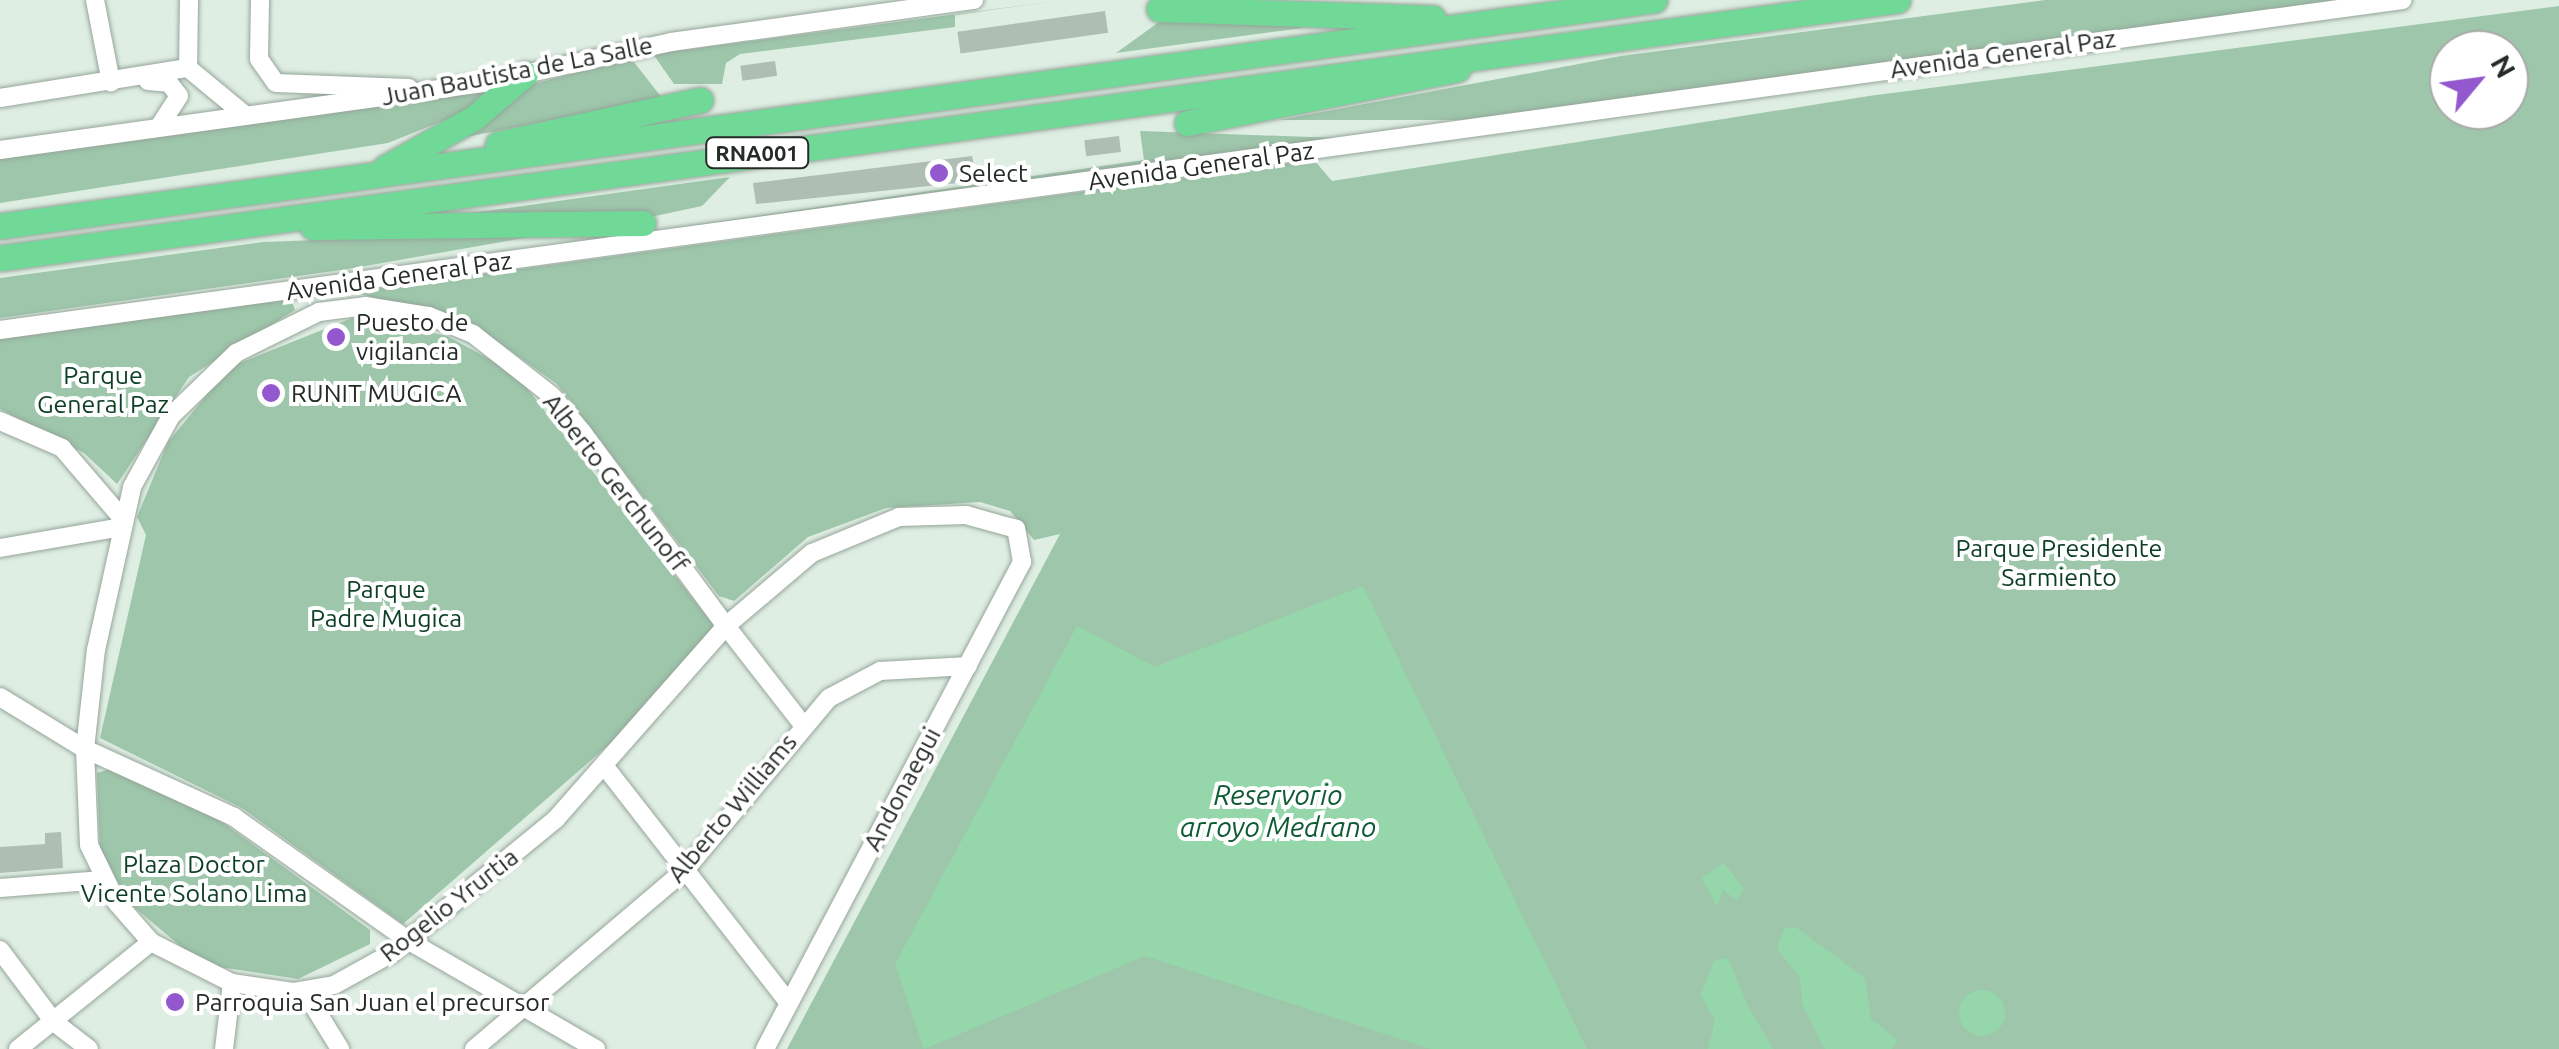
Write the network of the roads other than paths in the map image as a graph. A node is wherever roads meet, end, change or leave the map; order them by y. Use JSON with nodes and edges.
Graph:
{"nodes":[{"id":1,"x":95,"y":0,"type":"edge"},
{"id":2,"x":189,"y":0,"type":"edge"},
{"id":3,"x":260,"y":0,"type":"edge"},
{"id":4,"x":974,"y":0,"type":"edge"},
{"id":5,"x":1655,"y":0,"type":"edge"},
{"id":6,"x":1898,"y":0,"type":"edge"},
{"id":7,"x":2402,"y":0,"type":"edge"},
{"id":8,"x":1159,"y":9,"type":"dead end"},
{"id":9,"x":1498,"y":21,"type":"junction"},
{"id":10,"x":1515,"y":51,"type":"junction"},
{"id":11,"x":188,"y":68,"type":"junction"},
{"id":12,"x":526,"y":74,"type":"junction"},
{"id":13,"x":133,"y":80,"type":"junction"},
{"id":14,"x":110,"y":82,"type":"junction"},
{"id":15,"x":424,"y":91,"type":"junction"},
{"id":16,"x":0,"y":98,"type":"edge"},
{"id":17,"x":700,"y":100,"type":"dead end"},
{"id":18,"x":246,"y":116,"type":"junction"},
{"id":19,"x":1187,"y":122,"type":"dead end"},
{"id":20,"x":158,"y":128,"type":"junction"},
{"id":21,"x":0,"y":150,"type":"edge"},
{"id":22,"x":372,"y":175,"type":"junction"},
{"id":23,"x":643,"y":224,"type":"dead end"},
{"id":24,"x":0,"y":226,"type":"edge"},
{"id":25,"x":228,"y":226,"type":"junction"},
{"id":26,"x":0,"y":258,"type":"edge"},
{"id":27,"x":317,"y":288,"type":"junction"},
{"id":28,"x":320,"y":312,"type":"junction"},
{"id":29,"x":0,"y":330,"type":"edge"},
{"id":30,"x":0,"y":421,"type":"edge"},
{"id":31,"x":122,"y":523,"type":"junction"},
{"id":32,"x":1016,"y":528,"type":"joint"},
{"id":33,"x":0,"y":548,"type":"edge"},
{"id":34,"x":726,"y":626,"type":"junction"},
{"id":35,"x":968,"y":666,"type":"junction"},
{"id":36,"x":0,"y":697,"type":"edge"},
{"id":37,"x":803,"y":725,"type":"junction"},
{"id":38,"x":85,"y":749,"type":"junction"},
{"id":39,"x":606,"y":768,"type":"junction"},
{"id":40,"x":686,"y":870,"type":"junction"},
{"id":41,"x":103,"y":880,"type":"junction"},
{"id":42,"x":0,"y":888,"type":"edge"},
{"id":43,"x":409,"y":940,"type":"junction"},
{"id":44,"x":151,"y":942,"type":"junction"},
{"id":45,"x":0,"y":950,"type":"edge"},
{"id":46,"x":232,"y":984,"type":"junction"},
{"id":47,"x":305,"y":992,"type":"junction"},
{"id":48,"x":789,"y":1003,"type":"junction"},
{"id":49,"x":523,"y":1007,"type":"junction"},
{"id":50,"x":54,"y":1022,"type":"junction"},
{"id":51,"x":18,"y":1049,"type":"edge"},
{"id":52,"x":89,"y":1049,"type":"edge"},
{"id":53,"x":224,"y":1049,"type":"edge"},
{"id":54,"x":340,"y":1049,"type":"edge"},
{"id":55,"x":474,"y":1049,"type":"edge"},
{"id":56,"x":596,"y":1049,"type":"edge"},
{"id":57,"x":765,"y":1049,"type":"edge"}],
"edges":[{"from":1,"to":14,"type":"street"},
{"from":2,"to":11,"type":"street"},
{"from":3,"to":15,"type":"street"},
{"from":4,"to":12,"type":"street","name":"Juan Bautista de La Salle"},
{"from":5,"to":9,"type":"highway","number":"RNA001"},
{"from":6,"to":10,"type":"highway","number":"RNA001"},
{"from":7,"to":27,"type":"street","name":"Avenida General Paz"},
{"from":8,"to":9,"type":"highway"},
{"from":9,"to":22,"type":"highway","number":"RNA001"},
{"from":10,"to":19,"type":"highway"},
{"from":10,"to":25,"type":"highway","number":"RNA001"},
{"from":11,"to":13,"type":"street"},
{"from":11,"to":18,"type":"street"},
{"from":12,"to":15,"type":"street","name":"Juan Bautista de La Salle"},
{"from":12,"to":22,"type":"highway"},
{"from":13,"to":14,"type":"street"},
{"from":13,"to":20,"type":"street"},
{"from":14,"to":16,"type":"street"},
{"from":15,"to":18,"type":"street","name":"Juan Bautista de La Salle"},
{"from":17,"to":22,"type":"highway"},
{"from":18,"to":20,"type":"street","name":"Juan Bautista de La Salle"},
{"from":20,"to":21,"type":"street","name":"Juan Bautista de La Salle"},
{"from":22,"to":24,"type":"highway","number":"RNA001"},
{"from":23,"to":25,"type":"highway"},
{"from":25,"to":26,"type":"highway","number":"RNA001"},
{"from":27,"to":28,"type":"street"},
{"from":27,"to":29,"type":"street","name":"Avenida General Paz"},
{"from":28,"to":31,"type":"street","name":"Alberto Gerchunoff"},
{"from":28,"to":34,"type":"street","name":"Alberto Gerchunoff"},
{"from":30,"to":31,"type":"street"},
{"from":31,"to":33,"type":"street"},
{"from":31,"to":38,"type":"street"},
{"from":32,"to":34,"type":"street","name":"Rogelio Yrurtia"},
{"from":32,"to":35,"type":"street","name":"Andonaegui"},
{"from":34,"to":37,"type":"street","name":"Alberto Gerchunoff"},
{"from":34,"to":39,"type":"street","name":"Rogelio Yrurtia"},
{"from":35,"to":37,"type":"street","name":"Alberto Williams"},
{"from":35,"to":48,"type":"street","name":"Andonaegui"},
{"from":36,"to":38,"type":"street"},
{"from":37,"to":40,"type":"street","name":"Alberto Williams"},
{"from":38,"to":41,"type":"street"},
{"from":38,"to":43,"type":"street"},
{"from":39,"to":40,"type":"street"},
{"from":39,"to":43,"type":"street","name":"Rogelio Yrurtia"},
{"from":40,"to":48,"type":"street"},
{"from":40,"to":49,"type":"street","name":"Alberto Williams"},
{"from":41,"to":42,"type":"street"},
{"from":41,"to":44,"type":"street"},
{"from":43,"to":47,"type":"street","name":"Rogelio Yrurtia"},
{"from":43,"to":49,"type":"street"},
{"from":44,"to":46,"type":"street"},
{"from":44,"to":50,"type":"street"},
{"from":45,"to":50,"type":"street"},
{"from":46,"to":47,"type":"street"},
{"from":46,"to":53,"type":"street"},
{"from":47,"to":54,"type":"street"},
{"from":48,"to":57,"type":"street","name":"Andonaegui"},
{"from":49,"to":55,"type":"street","name":"Alberto Williams"},
{"from":49,"to":56,"type":"street"},
{"from":50,"to":51,"type":"street"},
{"from":50,"to":52,"type":"street"}]}
